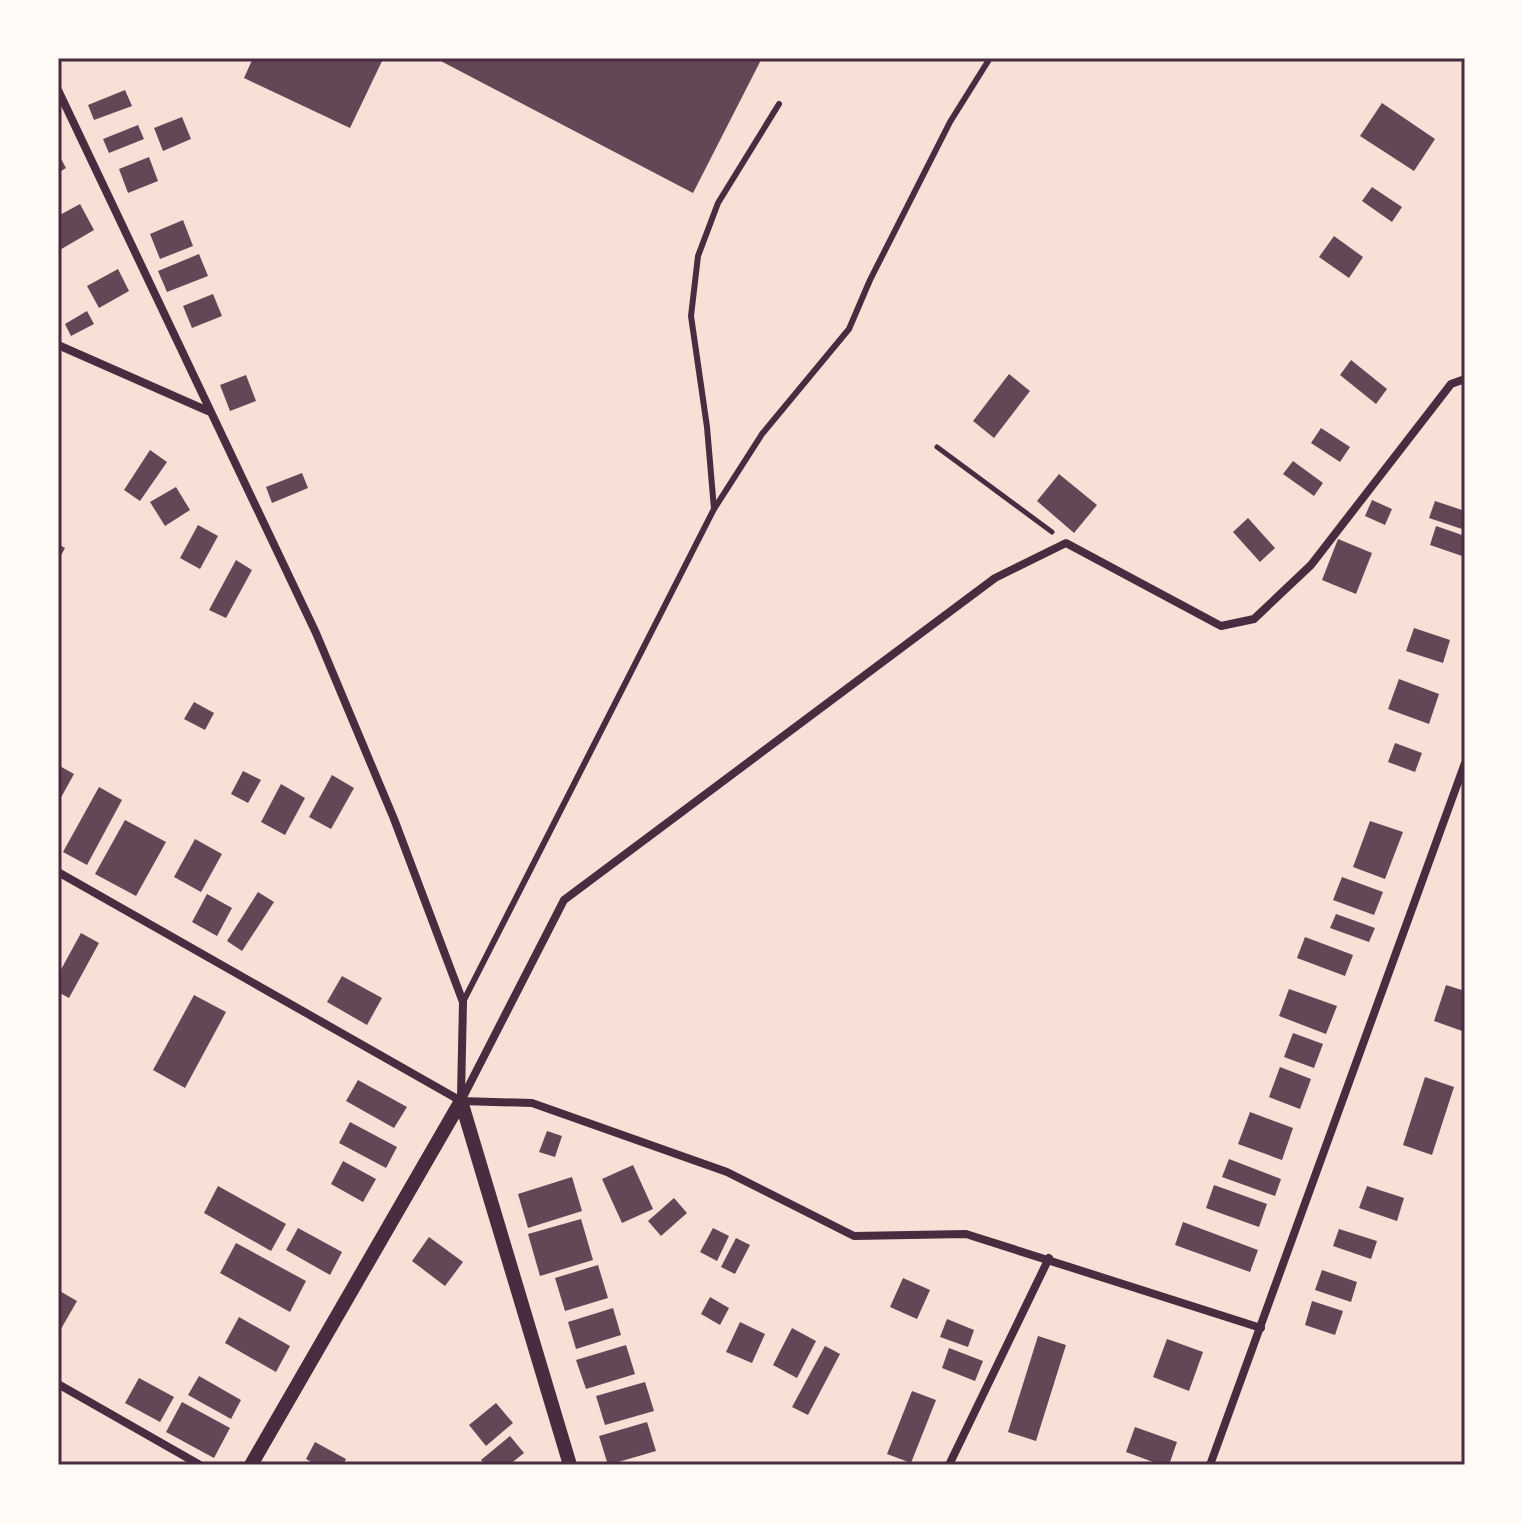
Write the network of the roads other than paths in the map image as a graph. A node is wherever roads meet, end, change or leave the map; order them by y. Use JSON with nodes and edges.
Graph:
{"nodes":[{"id":1,"x":990,"y":58,"type":"edge"},
{"id":2,"x":58,"y":90,"type":"edge"},
{"id":3,"x":779,"y":104,"type":"dead end"},
{"id":4,"x":58,"y":345,"type":"edge"},
{"id":5,"x":1465,"y":379,"type":"edge"},
{"id":6,"x":208,"y":411,"type":"junction"},
{"id":7,"x":714,"y":509,"type":"junction"},
{"id":8,"x":1465,"y":763,"type":"edge"},
{"id":9,"x":58,"y":872,"type":"edge"},
{"id":10,"x":463,"y":1002,"type":"junction"},
{"id":11,"x":461,"y":1101,"type":"junction"},
{"id":12,"x":1049,"y":1258,"type":"junction"},
{"id":13,"x":1261,"y":1328,"type":"junction"},
{"id":14,"x":58,"y":1384,"type":"edge"},
{"id":15,"x":200,"y":1465,"type":"edge"},
{"id":16,"x":251,"y":1465,"type":"edge"},
{"id":17,"x":570,"y":1465,"type":"edge"},
{"id":18,"x":949,"y":1465,"type":"edge"},
{"id":19,"x":1210,"y":1465,"type":"edge"}],
"edges":[{"from":1,"to":7,"type":"lane"},
{"from":2,"to":6,"type":"street"},
{"from":3,"to":7,"type":"lane"},
{"from":4,"to":6,"type":"street"},
{"from":5,"to":11,"type":"street"},
{"from":6,"to":10,"type":"street"},
{"from":7,"to":10,"type":"lane"},
{"from":8,"to":13,"type":"street"},
{"from":9,"to":11,"type":"street"},
{"from":10,"to":11,"type":"street"},
{"from":11,"to":12,"type":"street"},
{"from":11,"to":16,"type":"street"},
{"from":11,"to":17,"type":"street"},
{"from":12,"to":13,"type":"street"},
{"from":12,"to":18,"type":"street"},
{"from":13,"to":19,"type":"street"},
{"from":14,"to":15,"type":"street"}]}
